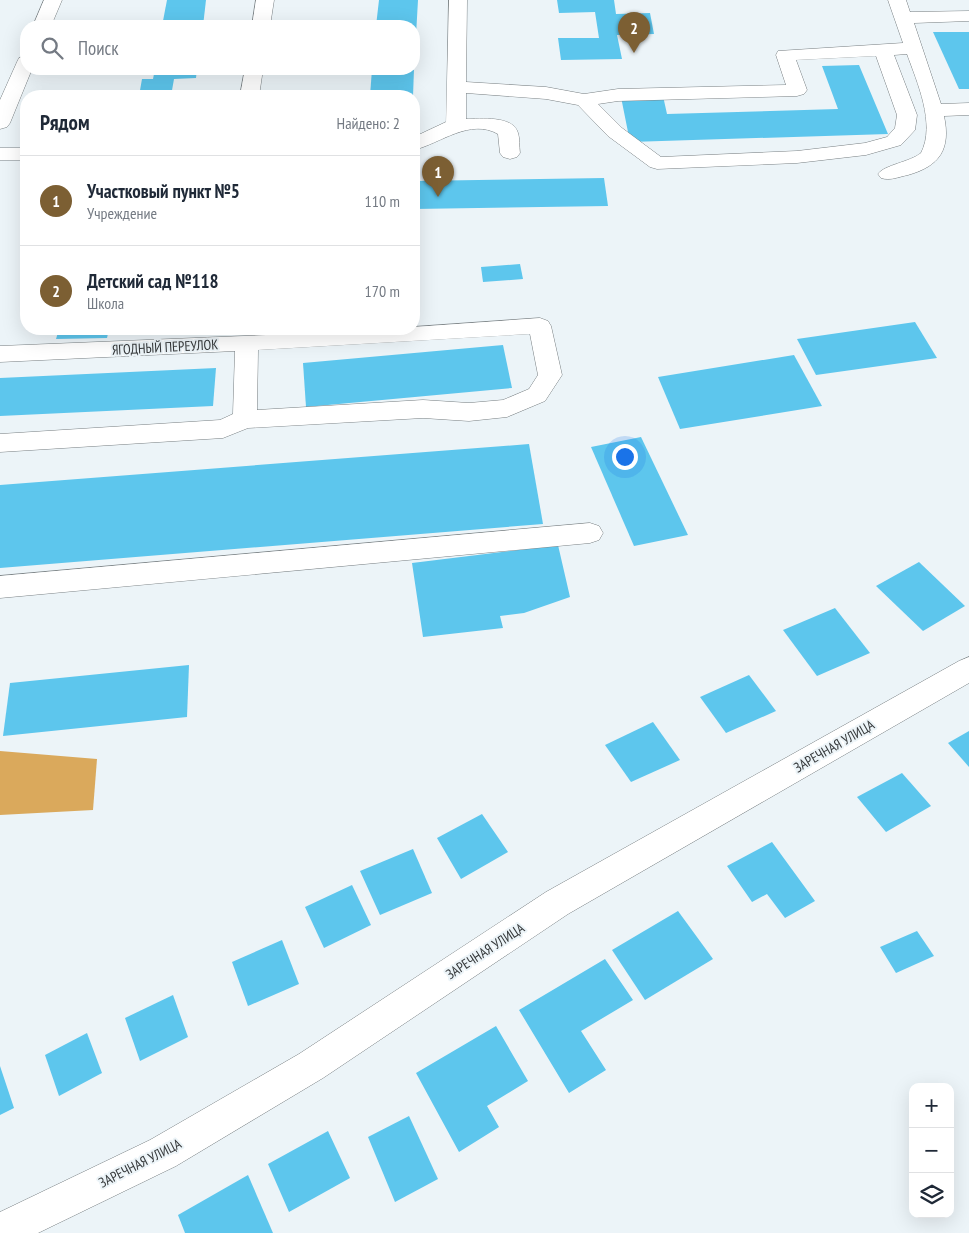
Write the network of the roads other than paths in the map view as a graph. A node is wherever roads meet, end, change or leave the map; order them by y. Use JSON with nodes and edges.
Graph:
{"nodes":[{"id":1,"x":53,"y":0,"type":"edge"},
{"id":2,"x":265,"y":0,"type":"edge"},
{"id":3,"x":458,"y":0,"type":"edge"},
{"id":4,"x":897,"y":0,"type":"edge"},
{"id":5,"x":969,"y":16,"type":"edge"},
{"id":6,"x":902,"y":18,"type":"junction"},
{"id":7,"x":45,"y":20,"type":"edge"},
{"id":8,"x":262,"y":20,"type":"edge"},
{"id":9,"x":914,"y":48,"type":"junction"},
{"id":10,"x":883,"y":50,"type":"junction"},
{"id":11,"x":20,"y":75,"type":"edge"},
{"id":12,"x":253,"y":75,"type":"edge"},
{"id":13,"x":456,"y":87,"type":"junction"},
{"id":14,"x":251,"y":90,"type":"edge"},
{"id":15,"x":584,"y":100,"type":"junction"},
{"id":16,"x":969,"y":109,"type":"edge"},
{"id":17,"x":934,"y":110,"type":"junction"},
{"id":18,"x":0,"y":123,"type":"edge"},
{"id":19,"x":456,"y":125,"type":"junction"},
{"id":20,"x":420,"y":141,"type":"edge"},
{"id":21,"x":510,"y":153,"type":"dead end"},
{"id":22,"x":0,"y":154,"type":"edge"},
{"id":23,"x":20,"y":154,"type":"edge"},
{"id":24,"x":888,"y":174,"type":"dead end"},
{"id":25,"x":420,"y":334,"type":"edge"},
{"id":26,"x":405,"y":335,"type":"edge"},
{"id":27,"x":154,"y":338,"type":"edge"},
{"id":28,"x":247,"y":343,"type":"junction"},
{"id":29,"x":0,"y":354,"type":"edge"},
{"id":30,"x":245,"y":419,"type":"junction"},
{"id":31,"x":0,"y":442,"type":"edge"},
{"id":32,"x":590,"y":533,"type":"dead end"},
{"id":33,"x":0,"y":587,"type":"edge"},
{"id":34,"x":969,"y":669,"type":"edge"},
{"id":35,"x":0,"y":1232,"type":"edge"}],
"edges":[{"from":1,"to":7,"type":"street"},
{"from":2,"to":8,"type":"street"},
{"from":3,"to":13,"type":"street"},
{"from":4,"to":6,"type":"street"},
{"from":5,"to":6,"type":"street"},
{"from":6,"to":9,"type":"street"},
{"from":9,"to":10,"type":"street"},
{"from":9,"to":17,"type":"street"},
{"from":10,"to":15,"type":"street"},
{"from":10,"to":15,"type":"street"},
{"from":11,"to":18,"type":"street"},
{"from":12,"to":14,"type":"street"},
{"from":13,"to":15,"type":"street"},
{"from":13,"to":19,"type":"street"},
{"from":16,"to":17,"type":"street"},
{"from":17,"to":24,"type":"street"},
{"from":19,"to":20,"type":"street"},
{"from":19,"to":21,"type":"street"},
{"from":22,"to":23,"type":"street"},
{"from":25,"to":30,"type":"street","name":"ЯГОДНЫЙ ПЕРЕУЛОК"},
{"from":26,"to":28,"type":"street","name":"ЯГОДНЫЙ ПЕРЕУЛОК"},
{"from":27,"to":28,"type":"street","name":"ЯГОДНЫЙ ПЕРЕУЛОК"},
{"from":27,"to":29,"type":"street","name":"ЯГОДНЫЙ ПЕРЕУЛОК"},
{"from":28,"to":30,"type":"street"},
{"from":30,"to":31,"type":"street"},
{"from":32,"to":33,"type":"street"},
{"from":34,"to":35,"type":"street","name":"ЗАРЕЧНАЯ УЛИЦА"}]}
